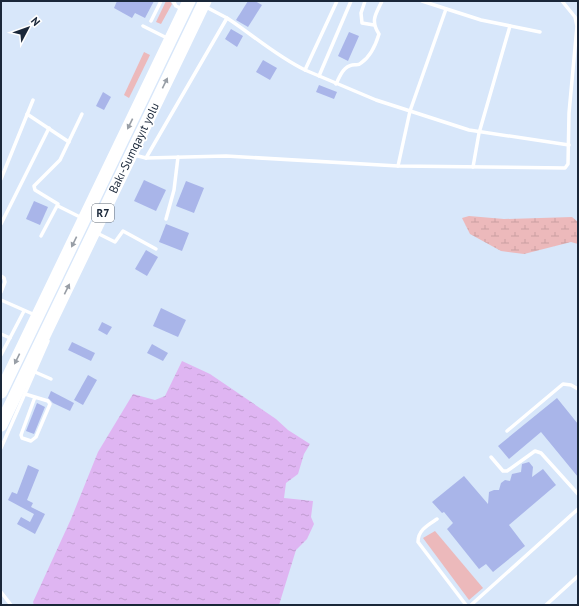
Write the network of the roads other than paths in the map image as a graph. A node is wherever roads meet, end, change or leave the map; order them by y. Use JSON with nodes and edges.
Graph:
{"nodes":[{"id":1,"x":161,"y":1,"type":"edge"},
{"id":2,"x":173,"y":1,"type":"edge"},
{"id":3,"x":337,"y":1,"type":"edge"},
{"id":4,"x":351,"y":1,"type":"edge"},
{"id":5,"x":365,"y":1,"type":"edge"},
{"id":6,"x":382,"y":1,"type":"edge"},
{"id":7,"x":422,"y":1,"type":"edge"},
{"id":8,"x":562,"y":1,"type":"edge"},
{"id":9,"x":204,"y":3,"type":"edge"},
{"id":10,"x":187,"y":6,"type":"edge"},
{"id":11,"x":446,"y":9,"type":"junction"},
{"id":12,"x":227,"y":18,"type":"junction"},
{"id":13,"x":151,"y":21,"type":"dead end"},
{"id":14,"x":374,"y":25,"type":"junction"},
{"id":15,"x":143,"y":26,"type":"dead end"},
{"id":16,"x":510,"y":26,"type":"junction"},
{"id":17,"x":540,"y":32,"type":"dead end"},
{"id":18,"x":170,"y":40,"type":"junction"},
{"id":19,"x":305,"y":70,"type":"junction"},
{"id":20,"x":319,"y":76,"type":"junction"},
{"id":21,"x":336,"y":84,"type":"junction"},
{"id":22,"x":33,"y":100,"type":"dead end"},
{"id":23,"x":410,"y":111,"type":"junction"},
{"id":24,"x":27,"y":114,"type":"junction"},
{"id":25,"x":82,"y":114,"type":"dead end"},
{"id":26,"x":49,"y":128,"type":"junction"},
{"id":27,"x":479,"y":133,"type":"junction"},
{"id":28,"x":69,"y":142,"type":"junction"},
{"id":29,"x":568,"y":145,"type":"junction"},
{"id":30,"x":131,"y":154,"type":"junction"},
{"id":31,"x":178,"y":157,"type":"junction"},
{"id":32,"x":146,"y":158,"type":"junction"},
{"id":33,"x":398,"y":166,"type":"junction"},
{"id":34,"x":473,"y":166,"type":"junction"},
{"id":35,"x":1,"y":179,"type":"edge"},
{"id":36,"x":58,"y":206,"type":"junction"},
{"id":37,"x":85,"y":219,"type":"junction"},
{"id":38,"x":166,"y":219,"type":"dead end"},
{"id":39,"x":1,"y":224,"type":"edge"},
{"id":40,"x":94,"y":232,"type":"junction"},
{"id":41,"x":41,"y":236,"type":"dead end"},
{"id":42,"x":156,"y":249,"type":"dead end"},
{"id":43,"x":1,"y":276,"type":"edge"},
{"id":44,"x":1,"y":292,"type":"edge"},
{"id":45,"x":1,"y":300,"type":"edge"},
{"id":46,"x":24,"y":311,"type":"junction"},
{"id":47,"x":38,"y":317,"type":"junction"},
{"id":48,"x":1,"y":334,"type":"edge"},
{"id":49,"x":10,"y":338,"type":"junction"},
{"id":50,"x":49,"y":339,"type":"dead end"},
{"id":51,"x":1,"y":355,"type":"edge"},
{"id":52,"x":35,"y":372,"type":"junction"},
{"id":53,"x":51,"y":379,"type":"dead end"},
{"id":54,"x":578,"y":389,"type":"edge"},
{"id":55,"x":1,"y":392,"type":"edge"},
{"id":56,"x":25,"y":394,"type":"junction"},
{"id":57,"x":35,"y":397,"type":"junction"},
{"id":58,"x":1,"y":425,"type":"edge"},
{"id":59,"x":507,"y":431,"type":"dead end"},
{"id":60,"x":1,"y":448,"type":"edge"},
{"id":61,"x":491,"y":457,"type":"dead end"},
{"id":62,"x":578,"y":494,"type":"edge"},
{"id":63,"x":578,"y":509,"type":"edge"},
{"id":64,"x":437,"y":519,"type":"dead end"},
{"id":65,"x":578,"y":576,"type":"edge"},
{"id":66,"x":1,"y":592,"type":"edge"},
{"id":67,"x":11,"y":605,"type":"edge"},
{"id":68,"x":466,"y":605,"type":"edge"},
{"id":69,"x":471,"y":605,"type":"edge"},
{"id":70,"x":546,"y":605,"type":"edge"}],
"edges":[{"from":1,"to":13,"type":"lane"},
{"from":2,"to":10,"type":"lane"},
{"from":3,"to":19,"type":"lane"},
{"from":4,"to":20,"type":"lane"},
{"from":5,"to":14,"type":"lane"},
{"from":6,"to":14,"type":"lane"},
{"from":7,"to":11,"type":"lane"},
{"from":8,"to":29,"type":"lane"},
{"from":9,"to":12,"type":"lane"},
{"from":30,"to":9,"type":"highway","name":"Bakı-Sumqayıt yolu","number":"R7","one_way":true},
{"from":10,"to":18,"type":"highway","name":"Bakı-Sumqayıt yolu","number":"R7"},
{"from":11,"to":16,"type":"lane"},
{"from":11,"to":23,"type":"lane"},
{"from":12,"to":19,"type":"lane"},
{"from":12,"to":32,"type":"lane"},
{"from":14,"to":21,"type":"lane"},
{"from":15,"to":18,"type":"lane"},
{"from":16,"to":17,"type":"lane"},
{"from":16,"to":27,"type":"lane"},
{"from":18,"to":37,"type":"highway","name":"Bakı-Sumqayıt yolu","number":"R7","one_way":true},
{"from":19,"to":20,"type":"lane"},
{"from":20,"to":21,"type":"lane"},
{"from":21,"to":23,"type":"lane"},
{"from":22,"to":24,"type":"lane"},
{"from":23,"to":27,"type":"lane"},
{"from":23,"to":33,"type":"lane"},
{"from":24,"to":26,"type":"lane"},
{"from":24,"to":35,"type":"lane"},
{"from":25,"to":28,"type":"lane"},
{"from":26,"to":28,"type":"lane"},
{"from":26,"to":39,"type":"lane"},
{"from":27,"to":29,"type":"lane"},
{"from":27,"to":34,"type":"lane"},
{"from":28,"to":36,"type":"lane"},
{"from":29,"to":34,"type":"lane"},
{"from":30,"to":32,"type":"lane"},
{"from":30,"to":40,"type":"highway","name":"Bakı-Sumqayıt yolu","number":"R7"},
{"from":31,"to":32,"type":"lane"},
{"from":31,"to":33,"type":"lane"},
{"from":31,"to":38,"type":"lane"},
{"from":33,"to":34,"type":"lane"},
{"from":36,"to":37,"type":"lane"},
{"from":36,"to":41,"type":"lane"},
{"from":37,"to":47,"type":"highway","name":"Bakı-Sumqayıt yolu","number":"R7","one_way":true},
{"from":40,"to":42,"type":"lane"},
{"from":58,"to":40,"type":"highway","name":"Bakı-Sumqayıt yolu","number":"R7","one_way":true},
{"from":43,"to":44,"type":"lane"},
{"from":45,"to":46,"type":"lane"},
{"from":46,"to":47,"type":"lane"},
{"from":46,"to":49,"type":"lane"},
{"from":47,"to":55,"type":"highway","name":"Bakı-Sumqayıt yolu","number":"R7","one_way":true},
{"from":48,"to":49,"type":"lane"},
{"from":49,"to":51,"type":"lane"},
{"from":50,"to":52,"type":"lane"},
{"from":52,"to":53,"type":"lane"},
{"from":52,"to":56,"type":"lane"},
{"from":54,"to":59,"type":"lane"},
{"from":56,"to":57,"type":"lane"},
{"from":56,"to":60,"type":"lane"},
{"from":57,"to":57,"type":"lane"},
{"from":61,"to":62,"type":"lane"},
{"from":63,"to":69,"type":"lane"},
{"from":64,"to":68,"type":"lane"},
{"from":65,"to":70,"type":"lane"},
{"from":66,"to":67,"type":"lane"}]}
